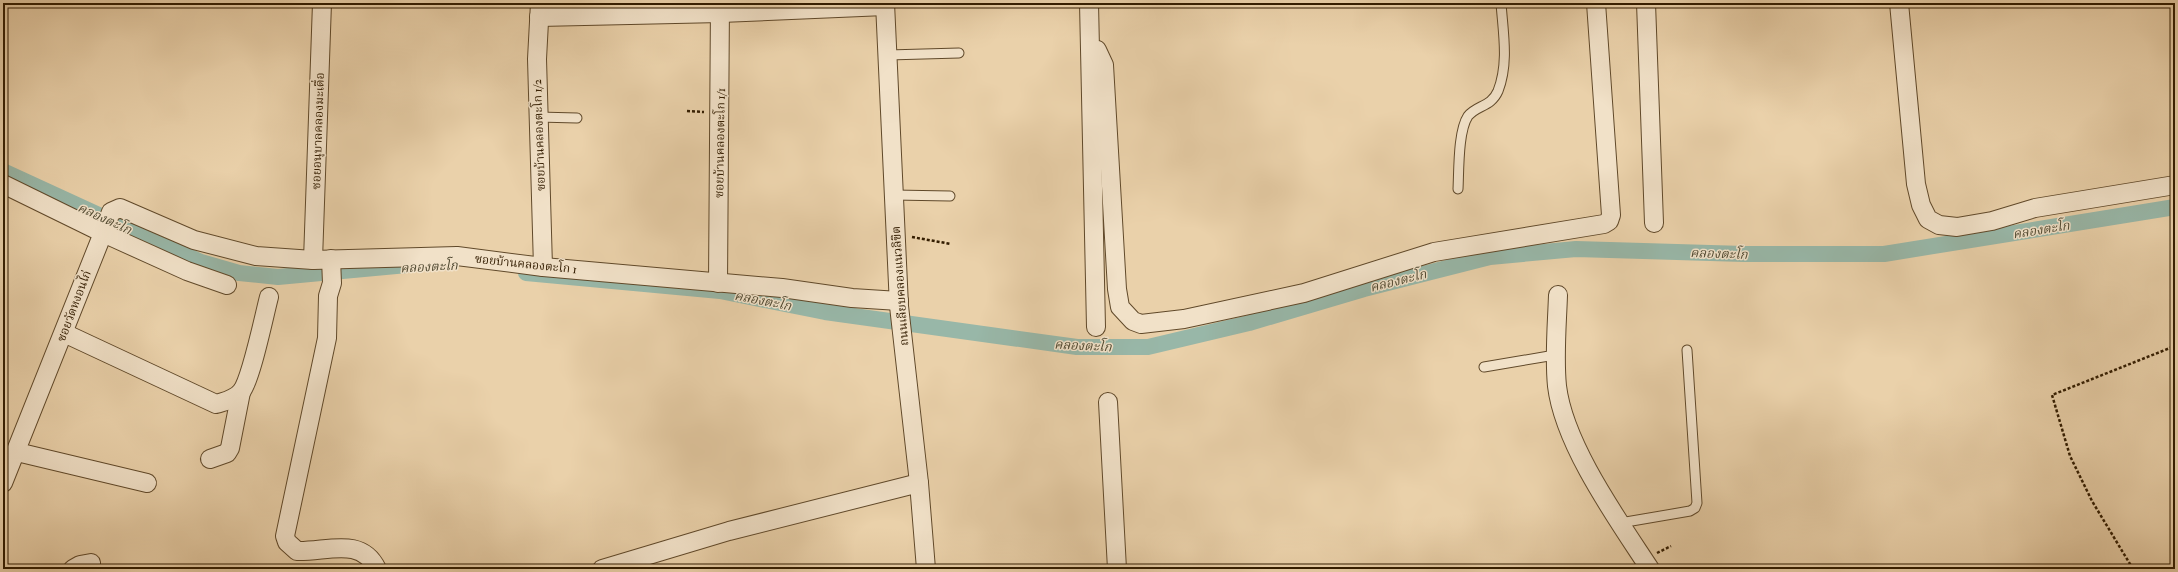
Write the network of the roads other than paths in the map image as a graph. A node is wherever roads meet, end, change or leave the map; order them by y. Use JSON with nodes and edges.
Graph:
{"nodes":[{"id":1,"x":322,"y":3,"type":"edge"},
{"id":2,"x":1089,"y":3,"type":"edge"},
{"id":3,"x":1501,"y":3,"type":"edge"},
{"id":4,"x":1596,"y":3,"type":"edge"},
{"id":5,"x":1646,"y":3,"type":"edge"},
{"id":6,"x":1899,"y":3,"type":"edge"},
{"id":7,"x":885,"y":4,"type":"edge"},
{"id":8,"x":720,"y":8,"type":"edge"},
{"id":9,"x":539,"y":10,"type":"edge"},
{"id":10,"x":1091,"y":50,"type":"junction"},
{"id":11,"x":960,"y":54,"type":"dead end"},
{"id":12,"x":888,"y":55,"type":"junction"},
{"id":13,"x":538,"y":117,"type":"junction"},
{"id":14,"x":577,"y":118,"type":"dead end"},
{"id":15,"x":3,"y":184,"type":"edge"},
{"id":16,"x":2175,"y":185,"type":"edge"},
{"id":17,"x":1458,"y":189,"type":"dead end"},
{"id":18,"x":894,"y":195,"type":"junction"},
{"id":19,"x":950,"y":196,"type":"dead end"},
{"id":20,"x":1654,"y":223,"type":"dead end"},
{"id":21,"x":106,"y":224,"type":"junction"},
{"id":22,"x":313,"y":260,"type":"junction"},
{"id":23,"x":331,"y":262,"type":"junction"},
{"id":24,"x":544,"y":267,"type":"junction"},
{"id":25,"x":718,"y":283,"type":"junction"},
{"id":26,"x":228,"y":286,"type":"dead end"},
{"id":27,"x":1558,"y":295,"type":"dead end"},
{"id":28,"x":269,"y":297,"type":"dead end"},
{"id":29,"x":899,"y":304,"type":"junction"},
{"id":30,"x":1096,"y":327,"type":"dead end"},
{"id":31,"x":64,"y":333,"type":"junction"},
{"id":32,"x":1687,"y":350,"type":"dead end"},
{"id":33,"x":1555,"y":355,"type":"junction"},
{"id":34,"x":1484,"y":367,"type":"dead end"},
{"id":35,"x":241,"y":392,"type":"junction"},
{"id":36,"x":1108,"y":402,"type":"dead end"},
{"id":37,"x":17,"y":452,"type":"junction"},
{"id":38,"x":210,"y":459,"type":"dead end"},
{"id":39,"x":4,"y":477,"type":"edge"},
{"id":40,"x":148,"y":483,"type":"dead end"},
{"id":41,"x":919,"y":483,"type":"junction"},
{"id":42,"x":1620,"y":523,"type":"junction"},
{"id":43,"x":91,"y":563,"type":"dead end"},
{"id":44,"x":73,"y":569,"type":"edge"},
{"id":45,"x":377,"y":569,"type":"edge"},
{"id":46,"x":602,"y":569,"type":"edge"},
{"id":47,"x":926,"y":569,"type":"edge"},
{"id":48,"x":1117,"y":569,"type":"edge"},
{"id":49,"x":1650,"y":569,"type":"edge"}],
"edges":[{"from":1,"to":22,"type":"street","name":"ซอยอนุบาลคลองมะเดื่อ"},
{"from":2,"to":10,"type":"street"},
{"from":3,"to":17,"type":"lane"},
{"from":4,"to":10,"type":"street"},
{"from":5,"to":20,"type":"street"},
{"from":6,"to":16,"type":"street"},
{"from":7,"to":8,"type":"street"},
{"from":7,"to":12,"type":"street","name":"ถนนเลียบคลองแนวลิขิต"},
{"from":8,"to":9,"type":"street"},
{"from":8,"to":25,"type":"street","name":"ซอยบ้านคลองตะโก 1/1"},
{"from":9,"to":13,"type":"street","name":"ซอยบ้านคลองตะโก 1/2"},
{"from":10,"to":30,"type":"street"},
{"from":11,"to":12,"type":"lane"},
{"from":12,"to":18,"type":"street","name":"ถนนเลียบคลองแนวลิขิต"},
{"from":13,"to":14,"type":"lane"},
{"from":13,"to":24,"type":"street","name":"ซอยบ้านคลองตะโก 1/2"},
{"from":15,"to":21,"type":"street"},
{"from":18,"to":19,"type":"lane"},
{"from":18,"to":29,"type":"street","name":"ถนนเลียบคลองแนวลิขิต"},
{"from":21,"to":22,"type":"street","name":"ซอยบ้านคลองตะโก 1"},
{"from":21,"to":26,"type":"street"},
{"from":21,"to":31,"type":"street","name":"ซอยวัดหงอนไก่"},
{"from":22,"to":23,"type":"street","name":"ซอยบ้านคลองตะโก 1"},
{"from":23,"to":24,"type":"street","name":"ซอยบ้านคลองตะโก 1"},
{"from":23,"to":45,"type":"street"},
{"from":24,"to":25,"type":"street","name":"ซอยบ้านคลองตะโก 1"},
{"from":25,"to":29,"type":"street","name":"ซอยบ้านคลองตะโก 1"},
{"from":27,"to":33,"type":"street"},
{"from":28,"to":35,"type":"street"},
{"from":29,"to":41,"type":"street","name":"ถนนเลียบคลองแนวลิขิต"},
{"from":31,"to":35,"type":"street"},
{"from":31,"to":37,"type":"street","name":"ซอยวัดหงอนไก่"},
{"from":32,"to":42,"type":"lane"},
{"from":33,"to":34,"type":"lane"},
{"from":33,"to":42,"type":"street"},
{"from":35,"to":38,"type":"street"},
{"from":36,"to":48,"type":"street"},
{"from":37,"to":39,"type":"street","name":"ซอยวัดหงอนไก่"},
{"from":37,"to":40,"type":"street"},
{"from":41,"to":46,"type":"street"},
{"from":41,"to":47,"type":"street","name":"ถนนเลียบคลองแนวลิขิต"},
{"from":42,"to":49,"type":"street"},
{"from":43,"to":44,"type":"street"}]}
